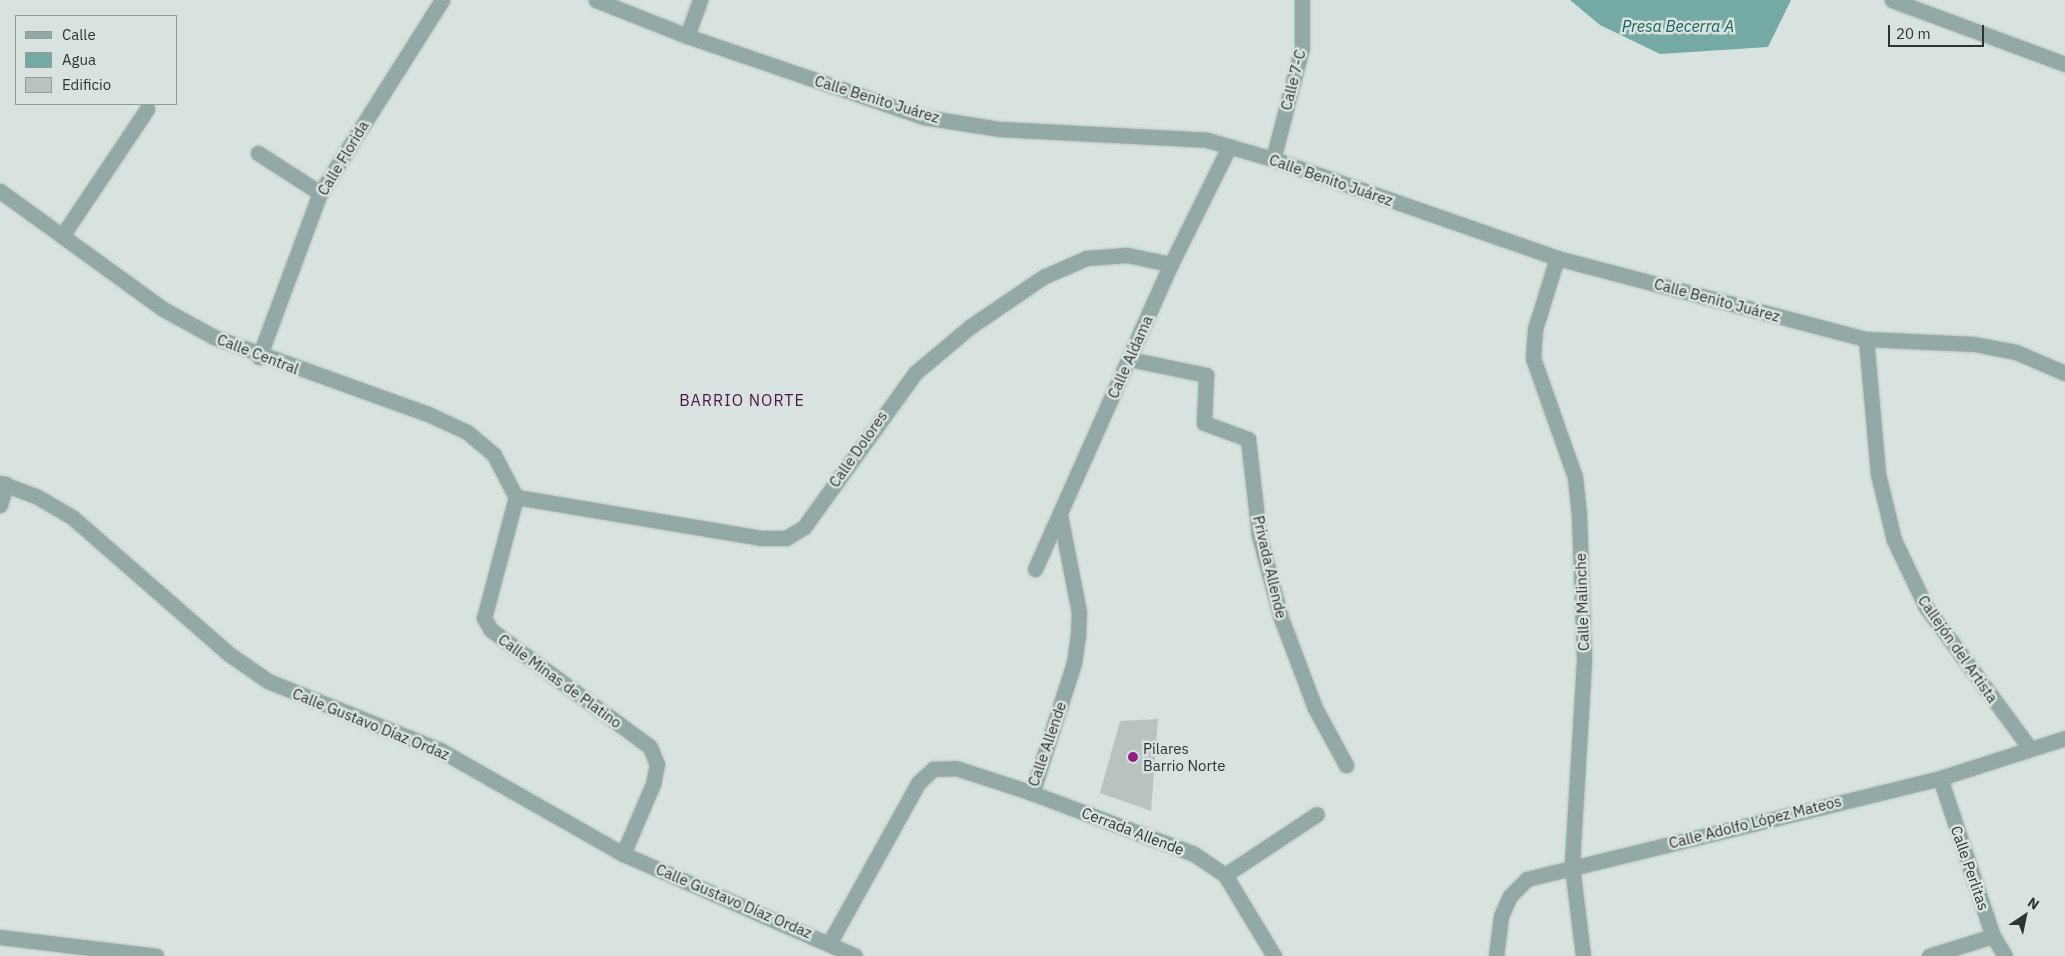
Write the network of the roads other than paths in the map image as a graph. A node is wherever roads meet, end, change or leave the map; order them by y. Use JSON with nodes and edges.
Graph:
{"nodes":[{"id":1,"x":442,"y":0,"type":"edge"},
{"id":2,"x":596,"y":0,"type":"edge"},
{"id":3,"x":700,"y":0,"type":"edge"},
{"id":4,"x":1302,"y":0,"type":"edge"},
{"id":5,"x":1892,"y":0,"type":"edge"},
{"id":6,"x":687,"y":36,"type":"junction"},
{"id":7,"x":2065,"y":64,"type":"edge"},
{"id":8,"x":147,"y":109,"type":"dead end"},
{"id":9,"x":1230,"y":147,"type":"junction"},
{"id":10,"x":258,"y":153,"type":"dead end"},
{"id":11,"x":1273,"y":159,"type":"junction"},
{"id":12,"x":0,"y":191,"type":"edge"},
{"id":13,"x":320,"y":193,"type":"junction"},
{"id":14,"x":62,"y":236,"type":"junction"},
{"id":15,"x":1557,"y":258,"type":"junction"},
{"id":16,"x":1171,"y":264,"type":"junction"},
{"id":17,"x":1866,"y":339,"type":"junction"},
{"id":18,"x":259,"y":357,"type":"junction"},
{"id":19,"x":1128,"y":359,"type":"junction"},
{"id":20,"x":2065,"y":373,"type":"edge"},
{"id":21,"x":3,"y":484,"type":"edge"},
{"id":22,"x":516,"y":497,"type":"junction"},
{"id":23,"x":0,"y":505,"type":"edge"},
{"id":24,"x":1060,"y":516,"type":"junction"},
{"id":25,"x":1035,"y":569,"type":"dead end"},
{"id":26,"x":2065,"y":738,"type":"edge"},
{"id":27,"x":2028,"y":746,"type":"junction"},
{"id":28,"x":1346,"y":765,"type":"dead end"},
{"id":29,"x":1940,"y":778,"type":"junction"},
{"id":30,"x":1032,"y":793,"type":"junction"},
{"id":31,"x":1318,"y":814,"type":"dead end"},
{"id":32,"x":623,"y":854,"type":"junction"},
{"id":33,"x":1572,"y":866,"type":"junction"},
{"id":34,"x":1225,"y":875,"type":"junction"},
{"id":35,"x":1993,"y":936,"type":"junction"},
{"id":36,"x":0,"y":937,"type":"edge"},
{"id":37,"x":830,"y":942,"type":"junction"},
{"id":38,"x":156,"y":956,"type":"edge"},
{"id":39,"x":855,"y":956,"type":"edge"},
{"id":40,"x":1274,"y":956,"type":"edge"},
{"id":41,"x":1496,"y":956,"type":"edge"},
{"id":42,"x":1583,"y":956,"type":"edge"},
{"id":43,"x":1929,"y":956,"type":"edge"},
{"id":44,"x":2005,"y":956,"type":"edge"}],
"edges":[{"from":1,"to":13,"type":"street","name":"Calle Florida"},
{"from":2,"to":6,"type":"street","name":"Calle Benito Juárez"},
{"from":3,"to":6,"type":"street"},
{"from":4,"to":11,"type":"street","name":"Calle 7-C"},
{"from":5,"to":7,"type":"street"},
{"from":6,"to":9,"type":"street","name":"Calle Benito Juárez"},
{"from":8,"to":14,"type":"street"},
{"from":9,"to":11,"type":"street","name":"Calle Benito Juárez"},
{"from":9,"to":16,"type":"street","name":"Calle Aldama"},
{"from":10,"to":13,"type":"street"},
{"from":11,"to":15,"type":"street","name":"Calle Benito Juárez"},
{"from":12,"to":14,"type":"street","name":"Calle Central"},
{"from":13,"to":18,"type":"street","name":"Calle Florida"},
{"from":14,"to":18,"type":"street","name":"Calle Central"},
{"from":15,"to":17,"type":"street","name":"Calle Benito Juárez"},
{"from":15,"to":33,"type":"street","name":"Calle Malinche"},
{"from":16,"to":19,"type":"street","name":"Calle Aldama"},
{"from":16,"to":22,"type":"street","name":"Calle Dolores"},
{"from":17,"to":20,"type":"street","name":"Calle Benito Juárez"},
{"from":17,"to":27,"type":"street","name":"Callejón del Artista"},
{"from":18,"to":22,"type":"street","name":"Calle Central"},
{"from":19,"to":24,"type":"street","name":"Calle Aldama"},
{"from":19,"to":28,"type":"street","name":"Privada Allende"},
{"from":21,"to":23,"type":"street"},
{"from":21,"to":32,"type":"street","name":"Calle Gustavo Díaz Ordaz"},
{"from":22,"to":32,"type":"street","name":"Calle Minas de Platino"},
{"from":24,"to":25,"type":"street","name":"Calle Aldama"},
{"from":24,"to":30,"type":"street","name":"Calle Allende"},
{"from":26,"to":27,"type":"street","name":"Calle Adolfo López Mateos"},
{"from":27,"to":29,"type":"street","name":"Calle Adolfo López Mateos"},
{"from":29,"to":33,"type":"street","name":"Calle Adolfo López Mateos"},
{"from":29,"to":35,"type":"street","name":"Calle Perlitas"},
{"from":30,"to":34,"type":"street","name":"Cerrada Allende"},
{"from":30,"to":37,"type":"street","name":"Calle Allende"},
{"from":31,"to":34,"type":"street"},
{"from":32,"to":37,"type":"street","name":"Calle Gustavo Díaz Ordaz"},
{"from":33,"to":41,"type":"street","name":"Calle Adolfo López Mateos"},
{"from":33,"to":42,"type":"street","name":"Calle Malinche"},
{"from":34,"to":40,"type":"street","name":"Cerrada Allende"},
{"from":35,"to":43,"type":"street"},
{"from":35,"to":44,"type":"street","name":"Calle Perlitas"},
{"from":36,"to":38,"type":"street"},
{"from":37,"to":39,"type":"street","name":"Calle Gustavo Díaz Ordaz"}]}
